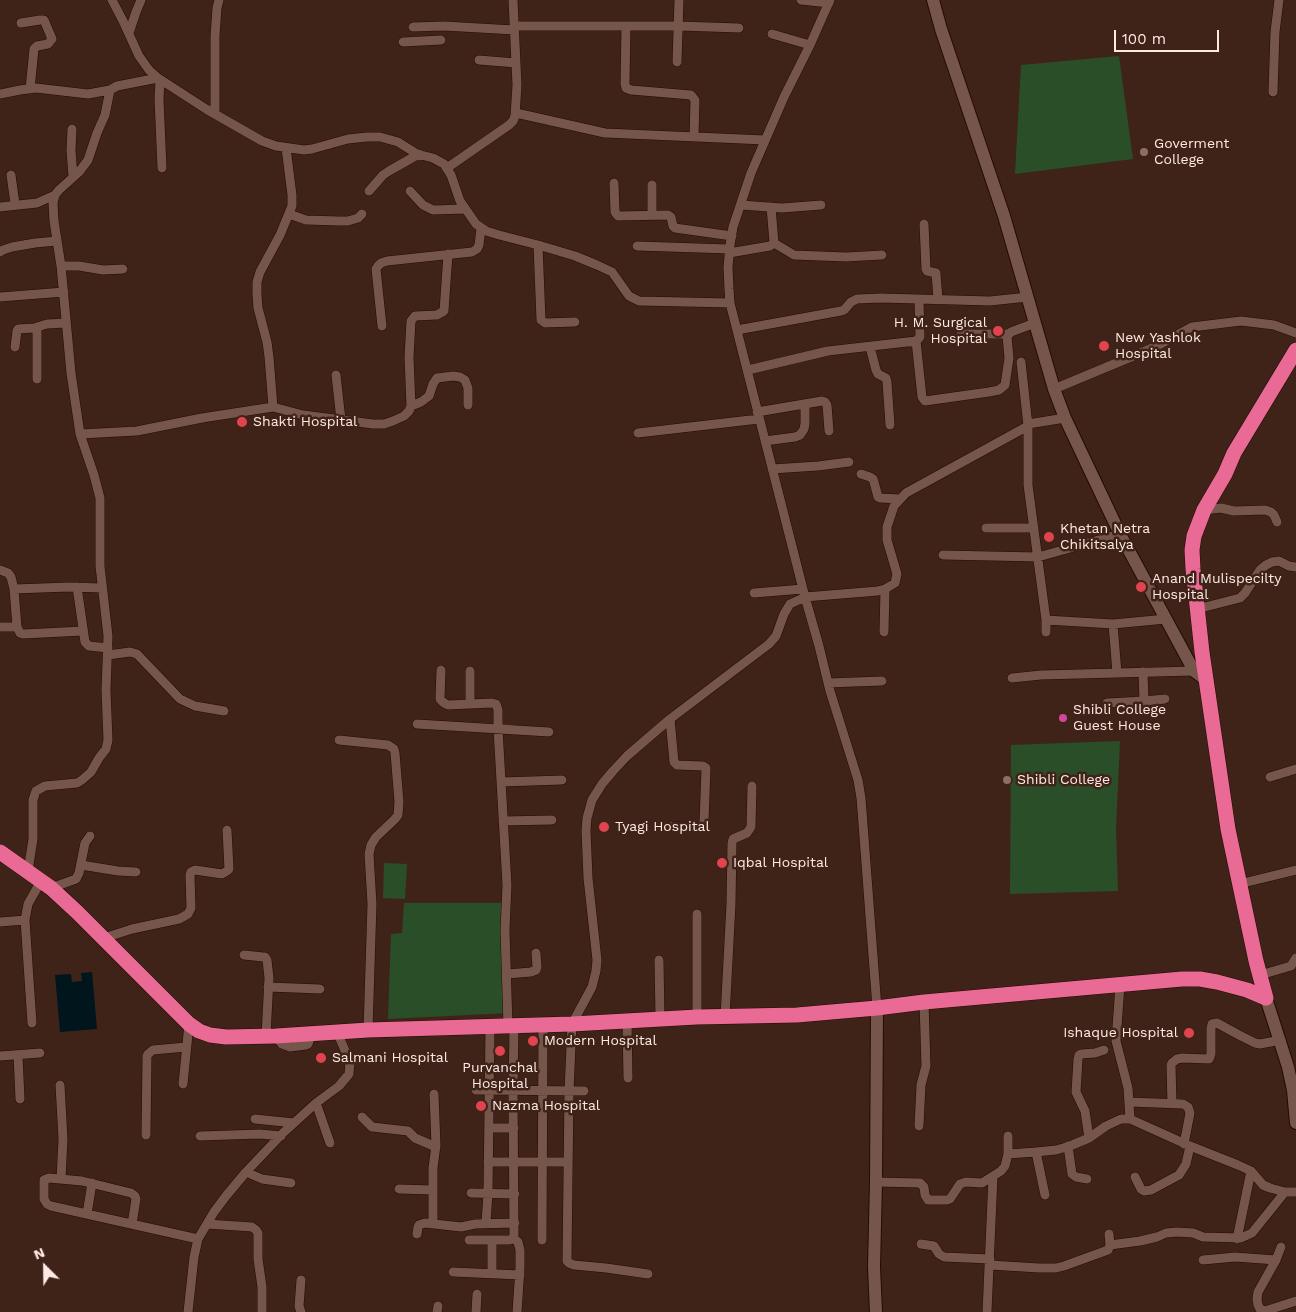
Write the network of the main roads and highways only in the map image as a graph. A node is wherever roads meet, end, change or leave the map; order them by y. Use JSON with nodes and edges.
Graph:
{"nodes":[{"id":1,"x":1296,"y":350,"type":"edge"},
{"id":2,"x":1296,"y":363,"type":"edge"},
{"id":3,"x":1225,"y":474,"type":"junction"},
{"id":4,"x":0,"y":852,"type":"edge"},
{"id":5,"x":1260,"y":975,"type":"junction"},
{"id":6,"x":1233,"y":986,"type":"junction"}],
"edges":[{"from":1,"to":3,"type":"highway"},
{"from":2,"to":3,"type":"highway"},
{"from":3,"to":5,"type":"highway"},
{"from":4,"to":6,"type":"highway"},
{"from":5,"to":6,"type":"highway"},
{"from":5,"to":6,"type":"highway"}]}
